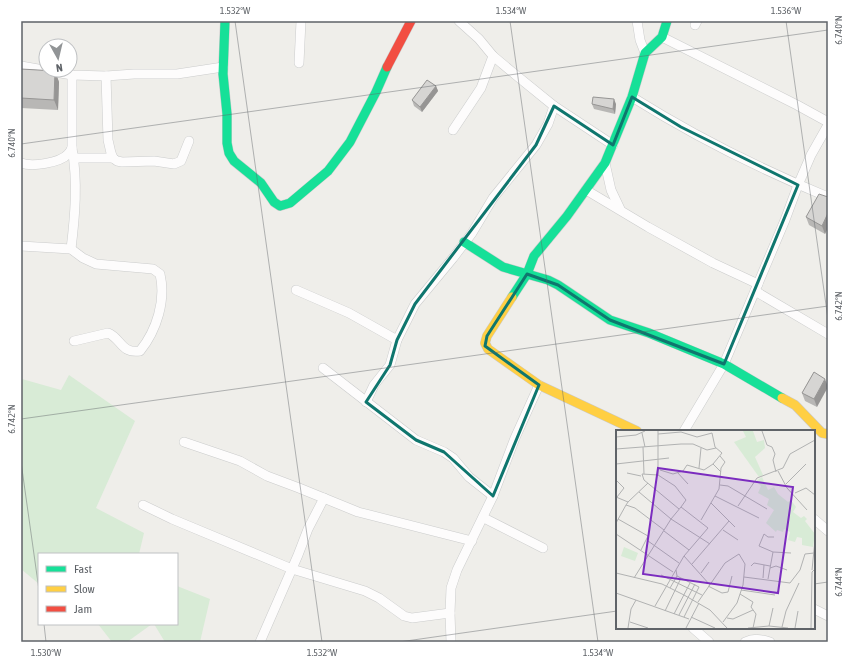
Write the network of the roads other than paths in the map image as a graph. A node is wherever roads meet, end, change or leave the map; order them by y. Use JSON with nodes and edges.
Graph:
{"nodes":[{"id":1,"x":225,"y":21,"type":"edge"},
{"id":2,"x":301,"y":21,"type":"edge"},
{"id":3,"x":411,"y":21,"type":"edge"},
{"id":4,"x":459,"y":21,"type":"edge"},
{"id":5,"x":637,"y":21,"type":"edge"},
{"id":6,"x":667,"y":21,"type":"edge"},
{"id":7,"x":662,"y":37,"type":"junction"},
{"id":8,"x":645,"y":53,"type":"junction"},
{"id":9,"x":493,"y":56,"type":"junction"},
{"id":10,"x":299,"y":63,"type":"dead end"},
{"id":11,"x":21,"y":66,"type":"edge"},
{"id":12,"x":223,"y":67,"type":"junction"},
{"id":13,"x":38,"y":69,"type":"edge"},
{"id":14,"x":78,"y":75,"type":"edge"},
{"id":15,"x":106,"y":76,"type":"junction"},
{"id":16,"x":72,"y":78,"type":"edge"},
{"id":17,"x":632,"y":97,"type":"junction"},
{"id":18,"x":554,"y":106,"type":"junction"},
{"id":19,"x":828,"y":122,"type":"edge"},
{"id":20,"x":828,"y":125,"type":"edge"},
{"id":21,"x":453,"y":130,"type":"dead end"},
{"id":22,"x":189,"y":141,"type":"dead end"},
{"id":23,"x":613,"y":146,"type":"junction"},
{"id":24,"x":72,"y":148,"type":"junction"},
{"id":25,"x":74,"y":158,"type":"junction"},
{"id":26,"x":113,"y":158,"type":"junction"},
{"id":27,"x":604,"y":163,"type":"junction"},
{"id":28,"x":21,"y":164,"type":"edge"},
{"id":29,"x":798,"y":184,"type":"junction"},
{"id":30,"x":586,"y":190,"type":"junction"},
{"id":31,"x":828,"y":197,"type":"edge"},
{"id":32,"x":621,"y":211,"type":"junction"},
{"id":33,"x":464,"y":242,"type":"junction"},
{"id":34,"x":21,"y":246,"type":"edge"},
{"id":35,"x":71,"y":249,"type":"junction"},
{"id":36,"x":527,"y":274,"type":"junction"},
{"id":37,"x":756,"y":287,"type":"junction"},
{"id":38,"x":296,"y":290,"type":"dead end"},
{"id":39,"x":828,"y":334,"type":"edge"},
{"id":40,"x":396,"y":340,"type":"junction"},
{"id":41,"x":74,"y":341,"type":"dead end"},
{"id":42,"x":724,"y":364,"type":"junction"},
{"id":43,"x":323,"y":368,"type":"dead end"},
{"id":44,"x":539,"y":385,"type":"junction"},
{"id":45,"x":366,"y":402,"type":"junction"},
{"id":46,"x":634,"y":430,"type":"edge"},
{"id":47,"x":685,"y":430,"type":"edge"},
{"id":48,"x":828,"y":434,"type":"edge"},
{"id":49,"x":184,"y":442,"type":"dead end"},
{"id":50,"x":493,"y":496,"type":"junction"},
{"id":51,"x":324,"y":498,"type":"junction"},
{"id":52,"x":143,"y":505,"type":"dead end"},
{"id":53,"x":484,"y":518,"type":"junction"},
{"id":54,"x":815,"y":520,"type":"edge"},
{"id":55,"x":828,"y":530,"type":"edge"},
{"id":56,"x":472,"y":541,"type":"junction"},
{"id":57,"x":542,"y":548,"type":"dead end"},
{"id":58,"x":292,"y":569,"type":"junction"},
{"id":59,"x":815,"y":610,"type":"edge"},
{"id":60,"x":450,"y":612,"type":"junction"},
{"id":61,"x":828,"y":616,"type":"edge"},
{"id":62,"x":693,"y":629,"type":"edge"},
{"id":63,"x":260,"y":642,"type":"edge"},
{"id":64,"x":451,"y":642,"type":"edge"},
{"id":65,"x":709,"y":642,"type":"edge"},
{"id":66,"x":745,"y":642,"type":"edge"},
{"id":67,"x":770,"y":642,"type":"edge"}],
"edges":[{"from":1,"to":12,"type":"street"},
{"from":2,"to":10,"type":"street"},
{"from":3,"to":12,"type":"street"},
{"from":4,"to":9,"type":"street"},
{"from":5,"to":8,"type":"street"},
{"from":6,"to":7,"type":"street"},
{"from":7,"to":8,"type":"street"},
{"from":7,"to":19,"type":"street"},
{"from":8,"to":17,"type":"street"},
{"from":9,"to":18,"type":"street"},
{"from":9,"to":21,"type":"street"},
{"from":11,"to":13,"type":"street"},
{"from":12,"to":15,"type":"street"},
{"from":14,"to":15,"type":"street"},
{"from":15,"to":26,"type":"street"},
{"from":16,"to":24,"type":"street"},
{"from":17,"to":23,"type":"street"},
{"from":17,"to":29,"type":"street"},
{"from":18,"to":23,"type":"street"},
{"from":18,"to":33,"type":"street"},
{"from":20,"to":29,"type":"street"},
{"from":22,"to":26,"type":"street"},
{"from":23,"to":27,"type":"street"},
{"from":24,"to":25,"type":"street"},
{"from":24,"to":28,"type":"street"},
{"from":25,"to":26,"type":"street"},
{"from":25,"to":35,"type":"street"},
{"from":27,"to":30,"type":"street"},
{"from":27,"to":32,"type":"street"},
{"from":29,"to":31,"type":"street"},
{"from":29,"to":37,"type":"street"},
{"from":30,"to":32,"type":"street"},
{"from":30,"to":36,"type":"street"},
{"from":32,"to":37,"type":"street"},
{"from":33,"to":36,"type":"street"},
{"from":33,"to":40,"type":"street"},
{"from":34,"to":35,"type":"street"},
{"from":35,"to":41,"type":"street"},
{"from":36,"to":42,"type":"street"},
{"from":36,"to":44,"type":"street"},
{"from":37,"to":39,"type":"street"},
{"from":37,"to":42,"type":"street"},
{"from":38,"to":40,"type":"street"},
{"from":40,"to":45,"type":"street"},
{"from":42,"to":47,"type":"street"},
{"from":42,"to":48,"type":"street"},
{"from":43,"to":45,"type":"street"},
{"from":44,"to":46,"type":"street"},
{"from":44,"to":50,"type":"street"},
{"from":45,"to":50,"type":"street"},
{"from":49,"to":51,"type":"street"},
{"from":50,"to":53,"type":"street"},
{"from":51,"to":56,"type":"street"},
{"from":51,"to":58,"type":"street"},
{"from":52,"to":58,"type":"street"},
{"from":53,"to":56,"type":"street"},
{"from":53,"to":57,"type":"street"},
{"from":54,"to":55,"type":"street"},
{"from":56,"to":60,"type":"street"},
{"from":58,"to":60,"type":"street"},
{"from":58,"to":63,"type":"street"},
{"from":59,"to":61,"type":"street"},
{"from":60,"to":64,"type":"street"},
{"from":62,"to":65,"type":"street"},
{"from":66,"to":67,"type":"street"}]}
